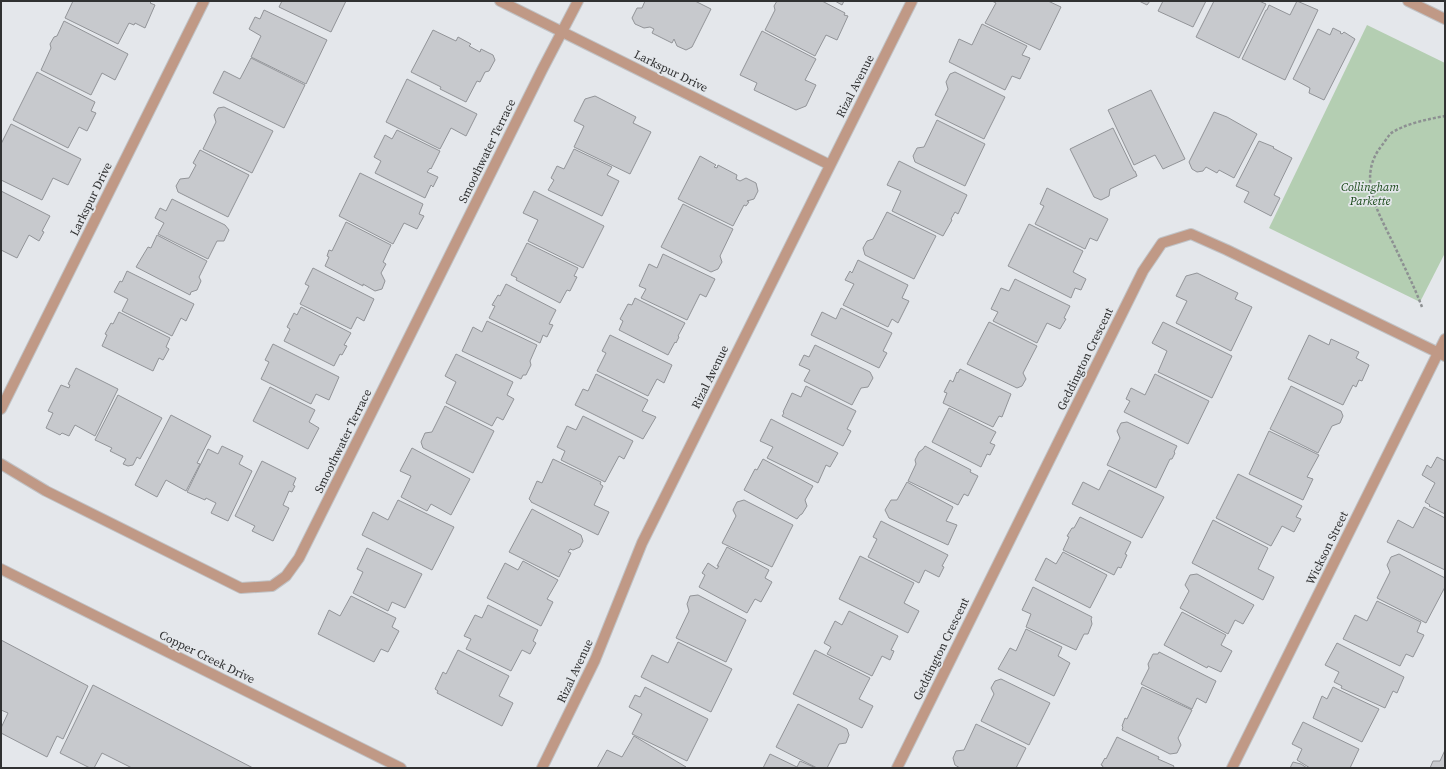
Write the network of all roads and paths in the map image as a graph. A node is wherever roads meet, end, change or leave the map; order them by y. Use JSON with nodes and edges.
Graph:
{"nodes":[{"id":1,"x":204,"y":1,"type":"edge"},
{"id":2,"x":500,"y":1,"type":"edge"},
{"id":3,"x":578,"y":1,"type":"edge"},
{"id":4,"x":912,"y":1,"type":"edge"},
{"id":5,"x":1408,"y":1,"type":"edge"},
{"id":6,"x":1445,"y":19,"type":"edge"},
{"id":7,"x":562,"y":31,"type":"junction"},
{"id":8,"x":1445,"y":116,"type":"edge"},
{"id":9,"x":830,"y":165,"type":"junction"},
{"id":10,"x":1422,"y":306,"type":"dead end"},
{"id":11,"x":1445,"y":339,"type":"edge"},
{"id":12,"x":1442,"y":354,"type":"edge"},
{"id":13,"x":1,"y":409,"type":"edge"},
{"id":14,"x":1,"y":464,"type":"edge"},
{"id":15,"x":1,"y":569,"type":"edge"},
{"id":16,"x":402,"y":768,"type":"edge"},
{"id":17,"x":542,"y":768,"type":"edge"},
{"id":18,"x":897,"y":768,"type":"edge"},
{"id":19,"x":1232,"y":768,"type":"edge"}],
"edges":[{"from":1,"to":13,"type":"street","name":"Larkspur Drive"},
{"from":2,"to":7,"type":"street","name":"Larkspur Drive"},
{"from":3,"to":7,"type":"street","name":"Smoothwater Terrace"},
{"from":4,"to":9,"type":"street","name":"Rizal Avenue"},
{"from":5,"to":6,"type":"street"},
{"from":7,"to":9,"type":"street","name":"Larkspur Drive"},
{"from":7,"to":14,"type":"street","name":"Smoothwater Terrace"},
{"from":8,"to":10,"type":"path"},
{"from":9,"to":17,"type":"street","name":"Rizal Avenue"},
{"from":11,"to":12,"type":"street","name":"Wickson Street"},
{"from":12,"to":18,"type":"street","name":"Geddington Crescent"},
{"from":12,"to":19,"type":"street","name":"Wickson Street"},
{"from":15,"to":16,"type":"street","name":"Copper Creek Drive"}]}
